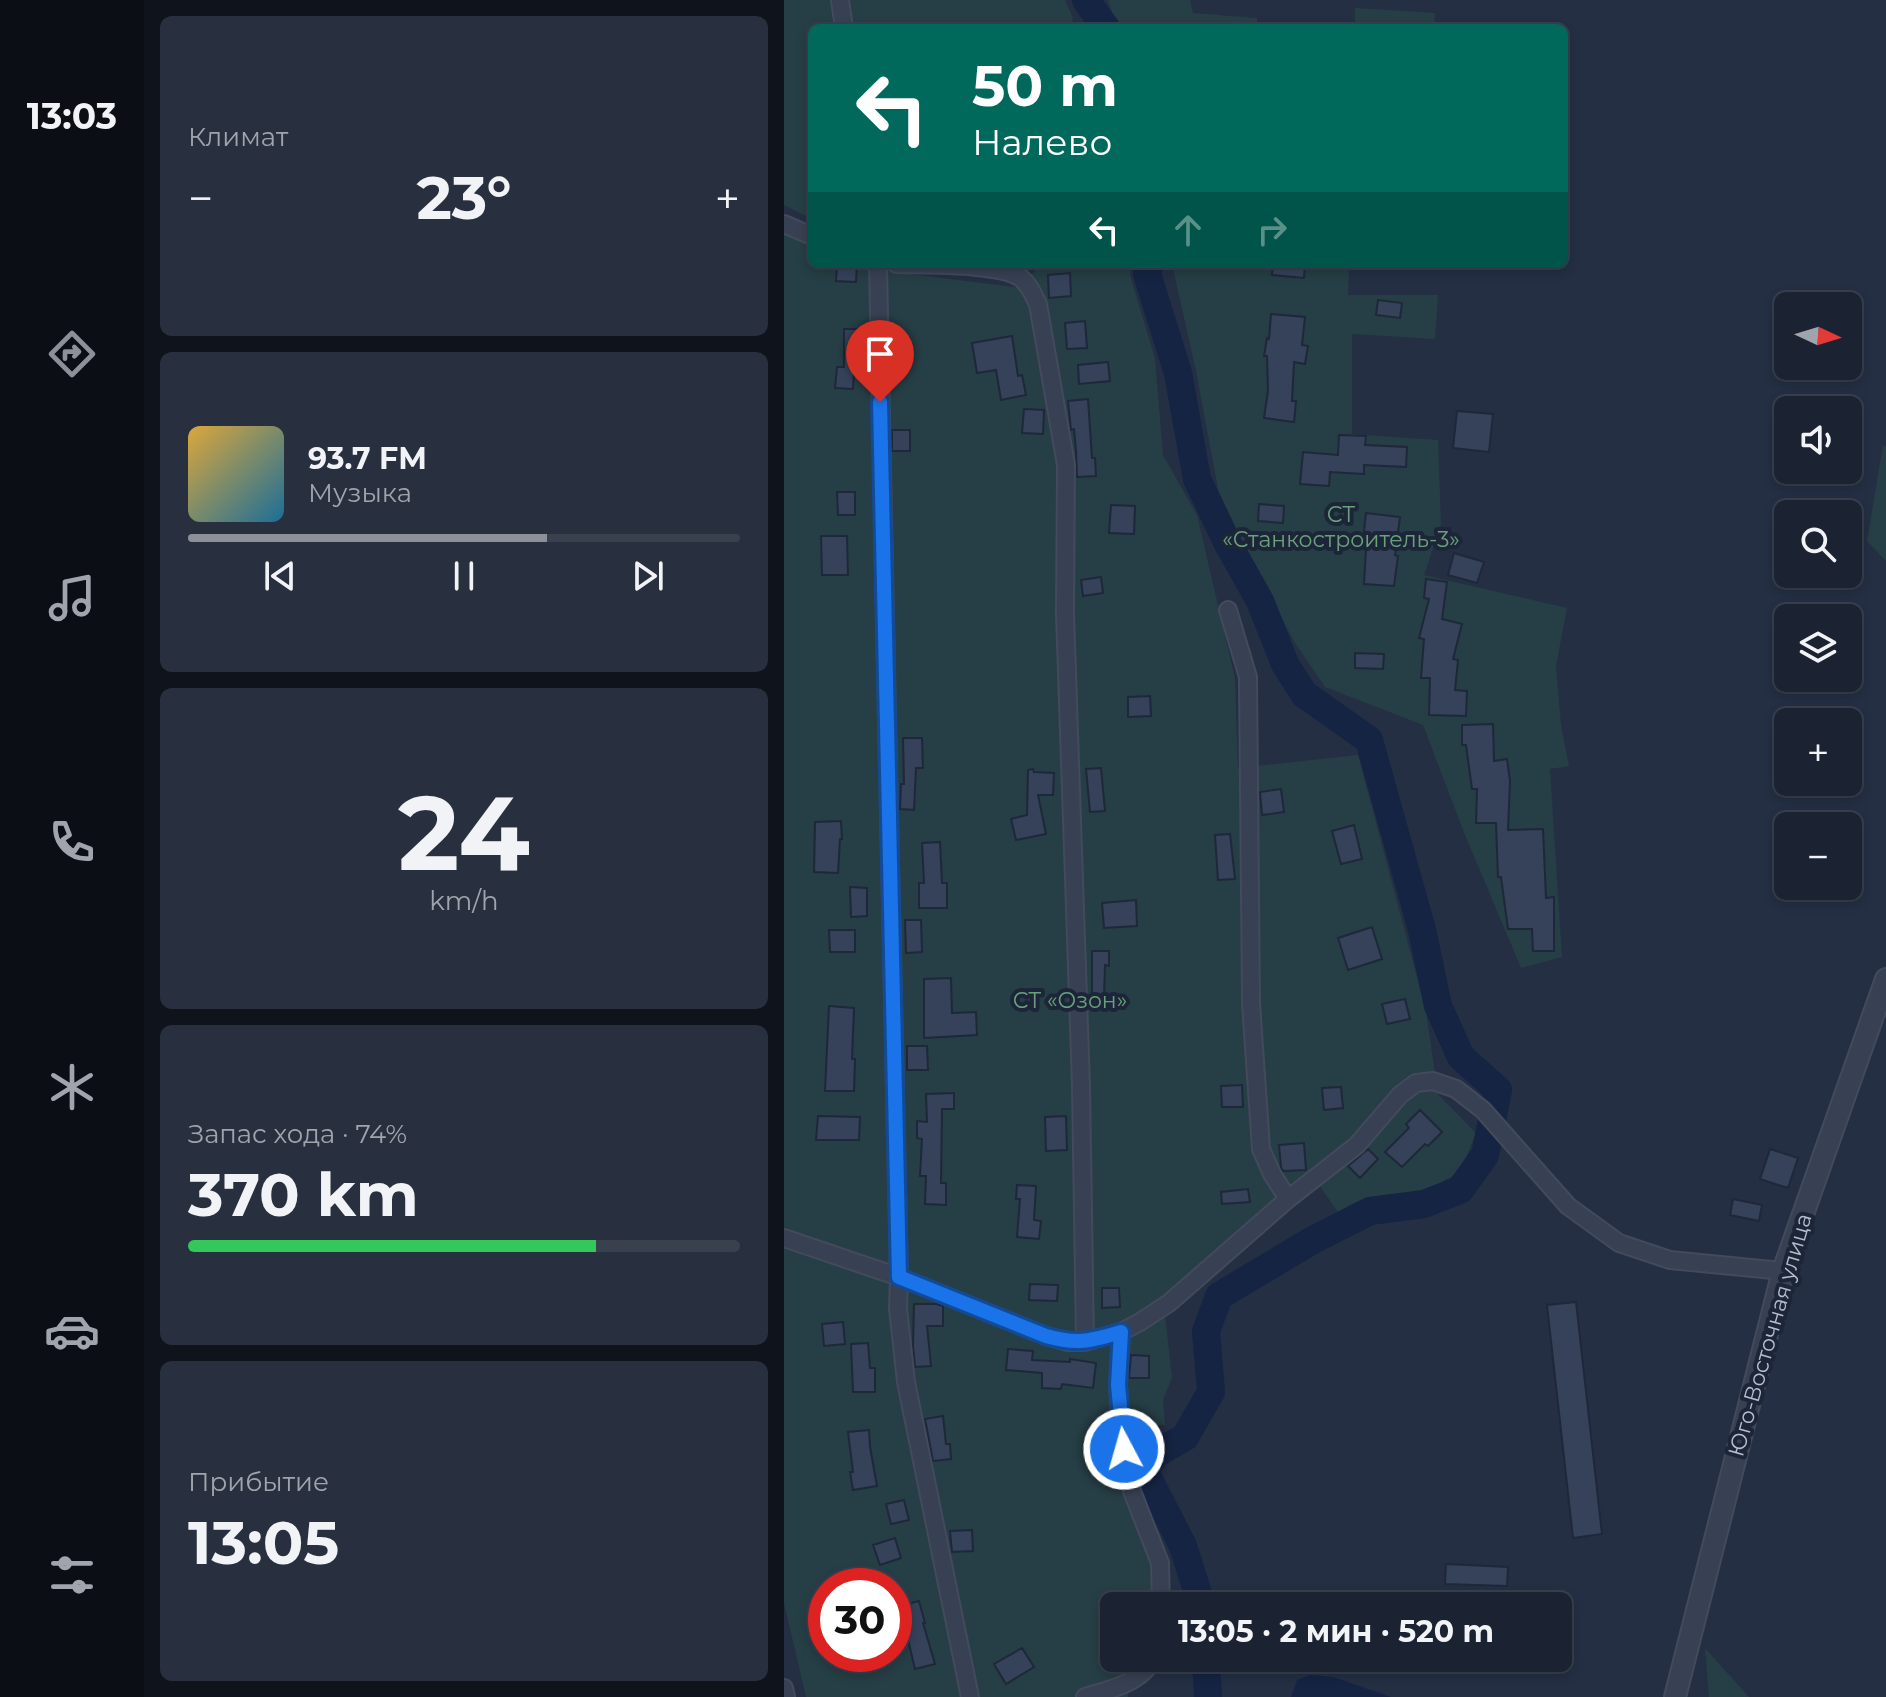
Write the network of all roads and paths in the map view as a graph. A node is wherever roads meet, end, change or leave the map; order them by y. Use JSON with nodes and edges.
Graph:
{"nodes":[{"id":1,"x":840,"y":0,"type":"edge"},
{"id":2,"x":843,"y":24,"type":"edge"},
{"id":3,"x":784,"y":224,"type":"edge"},
{"id":4,"x":808,"y":234,"type":"edge"},
{"id":5,"x":878,"y":268,"type":"edge"},
{"id":6,"x":971,"y":268,"type":"edge"},
{"id":7,"x":1228,"y":610,"type":"dead end"},
{"id":8,"x":1886,"y":979,"type":"edge"},
{"id":9,"x":1288,"y":1199,"type":"junction"},
{"id":10,"x":784,"y":1238,"type":"edge"},
{"id":11,"x":1783,"y":1271,"type":"junction"},
{"id":12,"x":899,"y":1277,"type":"junction"},
{"id":13,"x":1121,"y":1332,"type":"junction"},
{"id":14,"x":1085,"y":1342,"type":"junction"},
{"id":15,"x":1161,"y":1592,"type":"edge"},
{"id":16,"x":1141,"y":1672,"type":"edge"},
{"id":17,"x":784,"y":1688,"type":"edge"},
{"id":18,"x":786,"y":1697,"type":"edge"},
{"id":19,"x":970,"y":1697,"type":"edge"},
{"id":20,"x":1085,"y":1697,"type":"edge"},
{"id":21,"x":1675,"y":1697,"type":"edge"}],
"edges":[{"from":1,"to":2,"type":"street"},
{"from":3,"to":4,"type":"street"},
{"from":5,"to":12,"type":"street"},
{"from":6,"to":14,"type":"street"},
{"from":7,"to":9,"type":"street"},
{"from":8,"to":11,"type":"street","name":"Юго-Восточная улица"},
{"from":9,"to":11,"type":"street"},
{"from":9,"to":13,"type":"street"},
{"from":10,"to":12,"type":"street"},
{"from":11,"to":21,"type":"street","name":"Юго-Восточная улица"},
{"from":12,"to":14,"type":"street"},
{"from":12,"to":19,"type":"street"},
{"from":13,"to":14,"type":"street"},
{"from":13,"to":15,"type":"street"},
{"from":16,"to":20,"type":"street"},
{"from":17,"to":18,"type":"street"}]}
